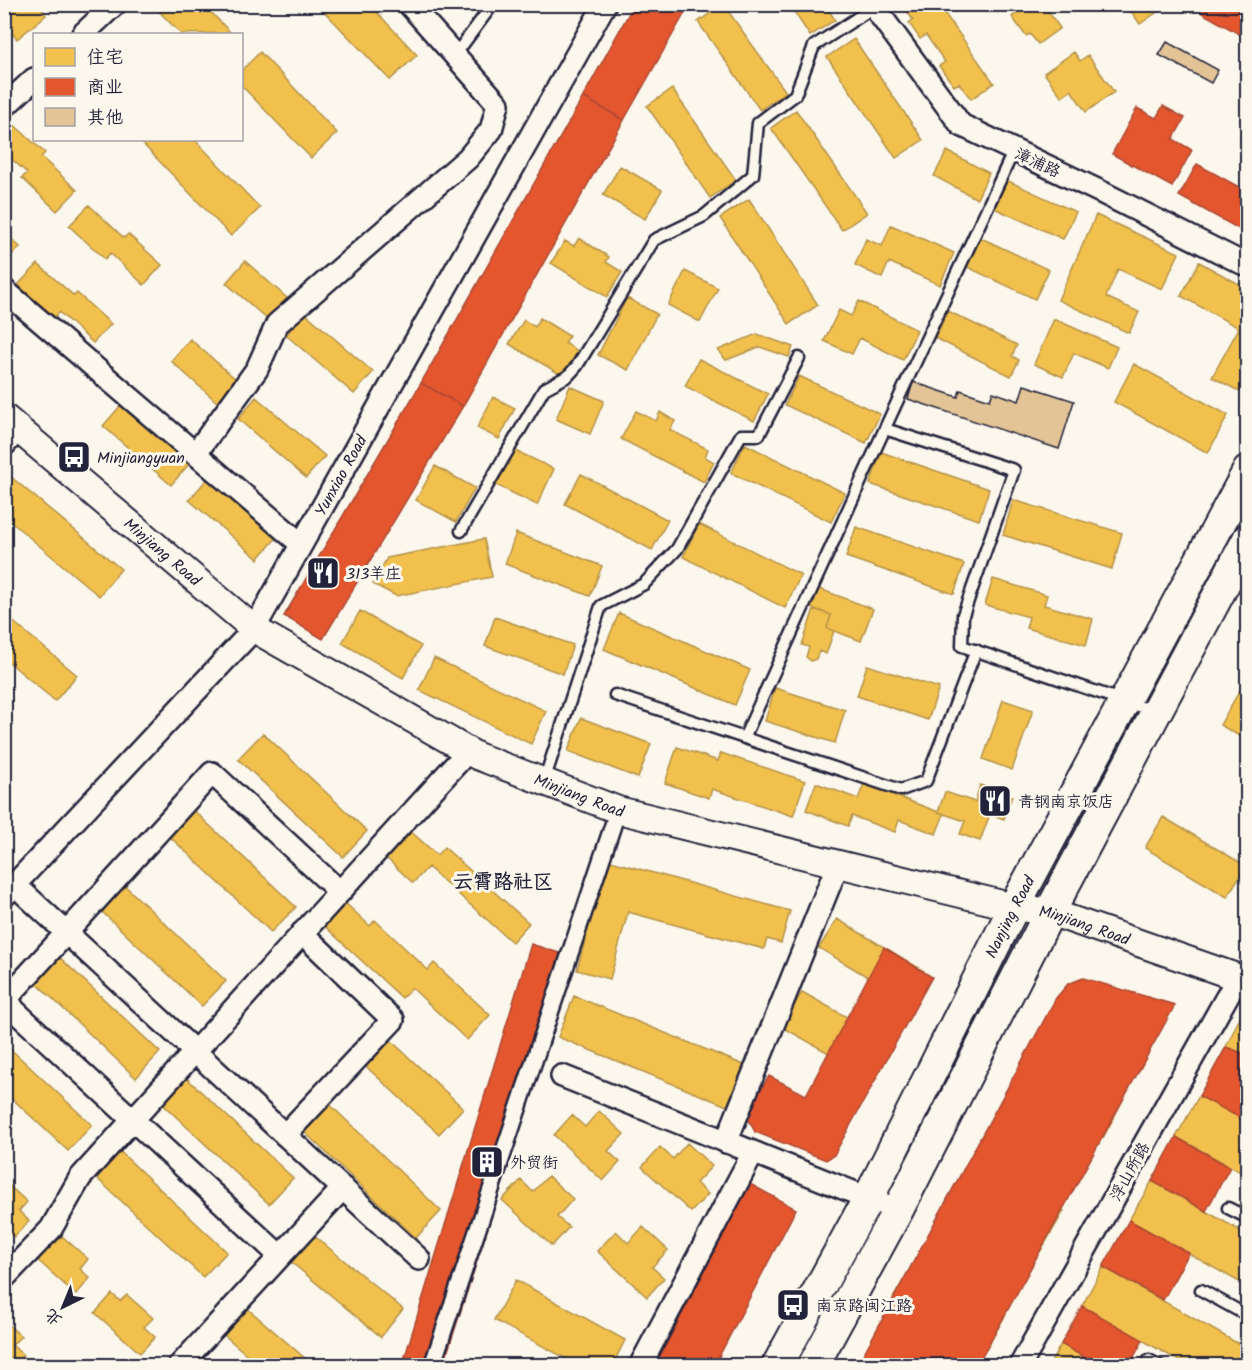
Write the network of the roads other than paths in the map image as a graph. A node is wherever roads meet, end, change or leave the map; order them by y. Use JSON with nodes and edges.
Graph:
{"nodes":[{"id":1,"x":115,"y":4,"type":"edge"},
{"id":2,"x":409,"y":4,"type":"edge"},
{"id":3,"x":493,"y":4,"type":"edge"},
{"id":4,"x":605,"y":4,"type":"edge"},
{"id":5,"x":875,"y":5,"type":"edge"},
{"id":6,"x":84,"y":33,"type":"edge"},
{"id":7,"x":455,"y":55,"type":"junction"},
{"id":8,"x":33,"y":80,"type":"edge"},
{"id":9,"x":4,"y":107,"type":"edge"},
{"id":10,"x":1014,"y":150,"type":"junction"},
{"id":11,"x":1248,"y":266,"type":"edge"},
{"id":12,"x":4,"y":290,"type":"edge"},
{"id":13,"x":799,"y":358,"type":"dead end"},
{"id":14,"x":885,"y":429,"type":"junction"},
{"id":15,"x":9,"y":430,"type":"edge"},
{"id":16,"x":196,"y":453,"type":"junction"},
{"id":17,"x":1248,"y":471,"type":"edge"},
{"id":18,"x":461,"y":531,"type":"dead end"},
{"id":19,"x":1248,"y":539,"type":"edge"},
{"id":20,"x":301,"y":544,"type":"junction"},
{"id":21,"x":254,"y":628,"type":"junction"},
{"id":22,"x":976,"y":650,"type":"junction"},
{"id":23,"x":615,"y":696,"type":"dead end"},
{"id":24,"x":1125,"y":700,"type":"junction"},
{"id":25,"x":1156,"y":712,"type":"junction"},
{"id":26,"x":744,"y":738,"type":"junction"},
{"id":27,"x":468,"y":751,"type":"junction"},
{"id":28,"x":544,"y":782,"type":"junction"},
{"id":29,"x":618,"y":810,"type":"junction"},
{"id":30,"x":838,"y":864,"type":"junction"},
{"id":31,"x":10,"y":891,"type":"edge"},
{"id":32,"x":340,"y":892,"type":"junction"},
{"id":33,"x":1014,"y":907,"type":"junction"},
{"id":34,"x":1050,"y":912,"type":"junction"},
{"id":35,"x":68,"y":933,"type":"junction"},
{"id":36,"x":302,"y":933,"type":"junction"},
{"id":37,"x":1243,"y":979,"type":"edge"},
{"id":38,"x":195,"y":1052,"type":"junction"},
{"id":39,"x":562,"y":1076,"type":"dead end"},
{"id":40,"x":133,"y":1120,"type":"junction"},
{"id":41,"x":285,"y":1135,"type":"junction"},
{"id":42,"x":726,"y":1142,"type":"junction"},
{"id":43,"x":753,"y":1153,"type":"junction"},
{"id":44,"x":343,"y":1188,"type":"junction"},
{"id":45,"x":868,"y":1199,"type":"junction"},
{"id":46,"x":1228,"y":1208,"type":"dead end"},
{"id":47,"x":898,"y":1210,"type":"junction"},
{"id":48,"x":1248,"y":1218,"type":"edge"},
{"id":49,"x":280,"y":1256,"type":"junction"},
{"id":50,"x":419,"y":1259,"type":"dead end"},
{"id":51,"x":4,"y":1278,"type":"edge"},
{"id":52,"x":1201,"y":1290,"type":"dead end"},
{"id":53,"x":1248,"y":1316,"type":"edge"},
{"id":54,"x":1149,"y":1360,"type":"dead end"},
{"id":55,"x":179,"y":1365,"type":"edge"},
{"id":56,"x":432,"y":1365,"type":"edge"},
{"id":57,"x":640,"y":1365,"type":"edge"},
{"id":58,"x":777,"y":1365,"type":"edge"},
{"id":59,"x":813,"y":1365,"type":"edge"},
{"id":60,"x":1020,"y":1365,"type":"edge"},
{"id":61,"x":1160,"y":1365,"type":"edge"}],
"edges":[{"from":1,"to":6,"type":"street"},
{"from":2,"to":7,"type":"street"},
{"from":3,"to":7,"type":"lane"},
{"from":4,"to":20,"type":"street","name":"Yunxiao Road"},
{"from":5,"to":10,"type":"street","name":"漳浦路"},
{"from":5,"to":18,"type":"lane"},
{"from":7,"to":16,"type":"street"},
{"from":8,"to":9,"type":"street"},
{"from":10,"to":11,"type":"street","name":"漳浦路"},
{"from":10,"to":14,"type":"lane"},
{"from":12,"to":16,"type":"street"},
{"from":13,"to":28,"type":"lane"},
{"from":14,"to":22,"type":"lane"},
{"from":14,"to":26,"type":"lane"},
{"from":15,"to":21,"type":"street","name":"Minjiang Road"},
{"from":16,"to":20,"type":"street"},
{"from":17,"to":24,"type":"main road","name":"Nanjing Road"},
{"from":19,"to":25,"type":"main road","name":"Nanjing Road"},
{"from":20,"to":21,"type":"street","name":"Yunxiao Road"},
{"from":21,"to":27,"type":"street","name":"Minjiang Road"},
{"from":21,"to":31,"type":"street","name":"Yunxiao Road"},
{"from":22,"to":24,"type":"lane"},
{"from":22,"to":26,"type":"lane"},
{"from":23,"to":26,"type":"lane"},
{"from":24,"to":25,"type":"lane"},
{"from":24,"to":33,"type":"main road","name":"Nanjing Road"},
{"from":25,"to":34,"type":"main road","name":"Nanjing Road"},
{"from":27,"to":28,"type":"street","name":"Minjiang Road"},
{"from":27,"to":32,"type":"street"},
{"from":28,"to":29,"type":"street","name":"Minjiang Road"},
{"from":29,"to":30,"type":"street","name":"Minjiang Road"},
{"from":29,"to":56,"type":"street"},
{"from":30,"to":33,"type":"street","name":"Minjiang Road"},
{"from":30,"to":42,"type":"street"},
{"from":31,"to":35,"type":"street"},
{"from":32,"to":35,"type":"street"},
{"from":32,"to":36,"type":"street"},
{"from":33,"to":34,"type":"street","name":"Minjiang Road"},
{"from":33,"to":45,"type":"main road","name":"Nanjing Road"},
{"from":34,"to":37,"type":"street","name":"Minjiang Road"},
{"from":34,"to":47,"type":"main road","name":"Nanjing Road"},
{"from":35,"to":38,"type":"street"},
{"from":35,"to":40,"type":"street"},
{"from":36,"to":38,"type":"street"},
{"from":36,"to":41,"type":"street"},
{"from":37,"to":60,"type":"street","name":"浮山所路"},
{"from":38,"to":40,"type":"street"},
{"from":38,"to":41,"type":"street"},
{"from":39,"to":42,"type":"street"},
{"from":40,"to":49,"type":"street"},
{"from":40,"to":51,"type":"street"},
{"from":41,"to":44,"type":"street"},
{"from":42,"to":43,"type":"street"},
{"from":43,"to":45,"type":"street"},
{"from":43,"to":57,"type":"street"},
{"from":44,"to":49,"type":"street"},
{"from":44,"to":50,"type":"street"},
{"from":45,"to":47,"type":"street"},
{"from":45,"to":58,"type":"main road","name":"Nanjing Road"},
{"from":46,"to":48,"type":"lane"},
{"from":47,"to":59,"type":"main road","name":"Nanjing Road"},
{"from":49,"to":55,"type":"street"},
{"from":52,"to":53,"type":"lane"},
{"from":54,"to":61,"type":"lane"}]}
